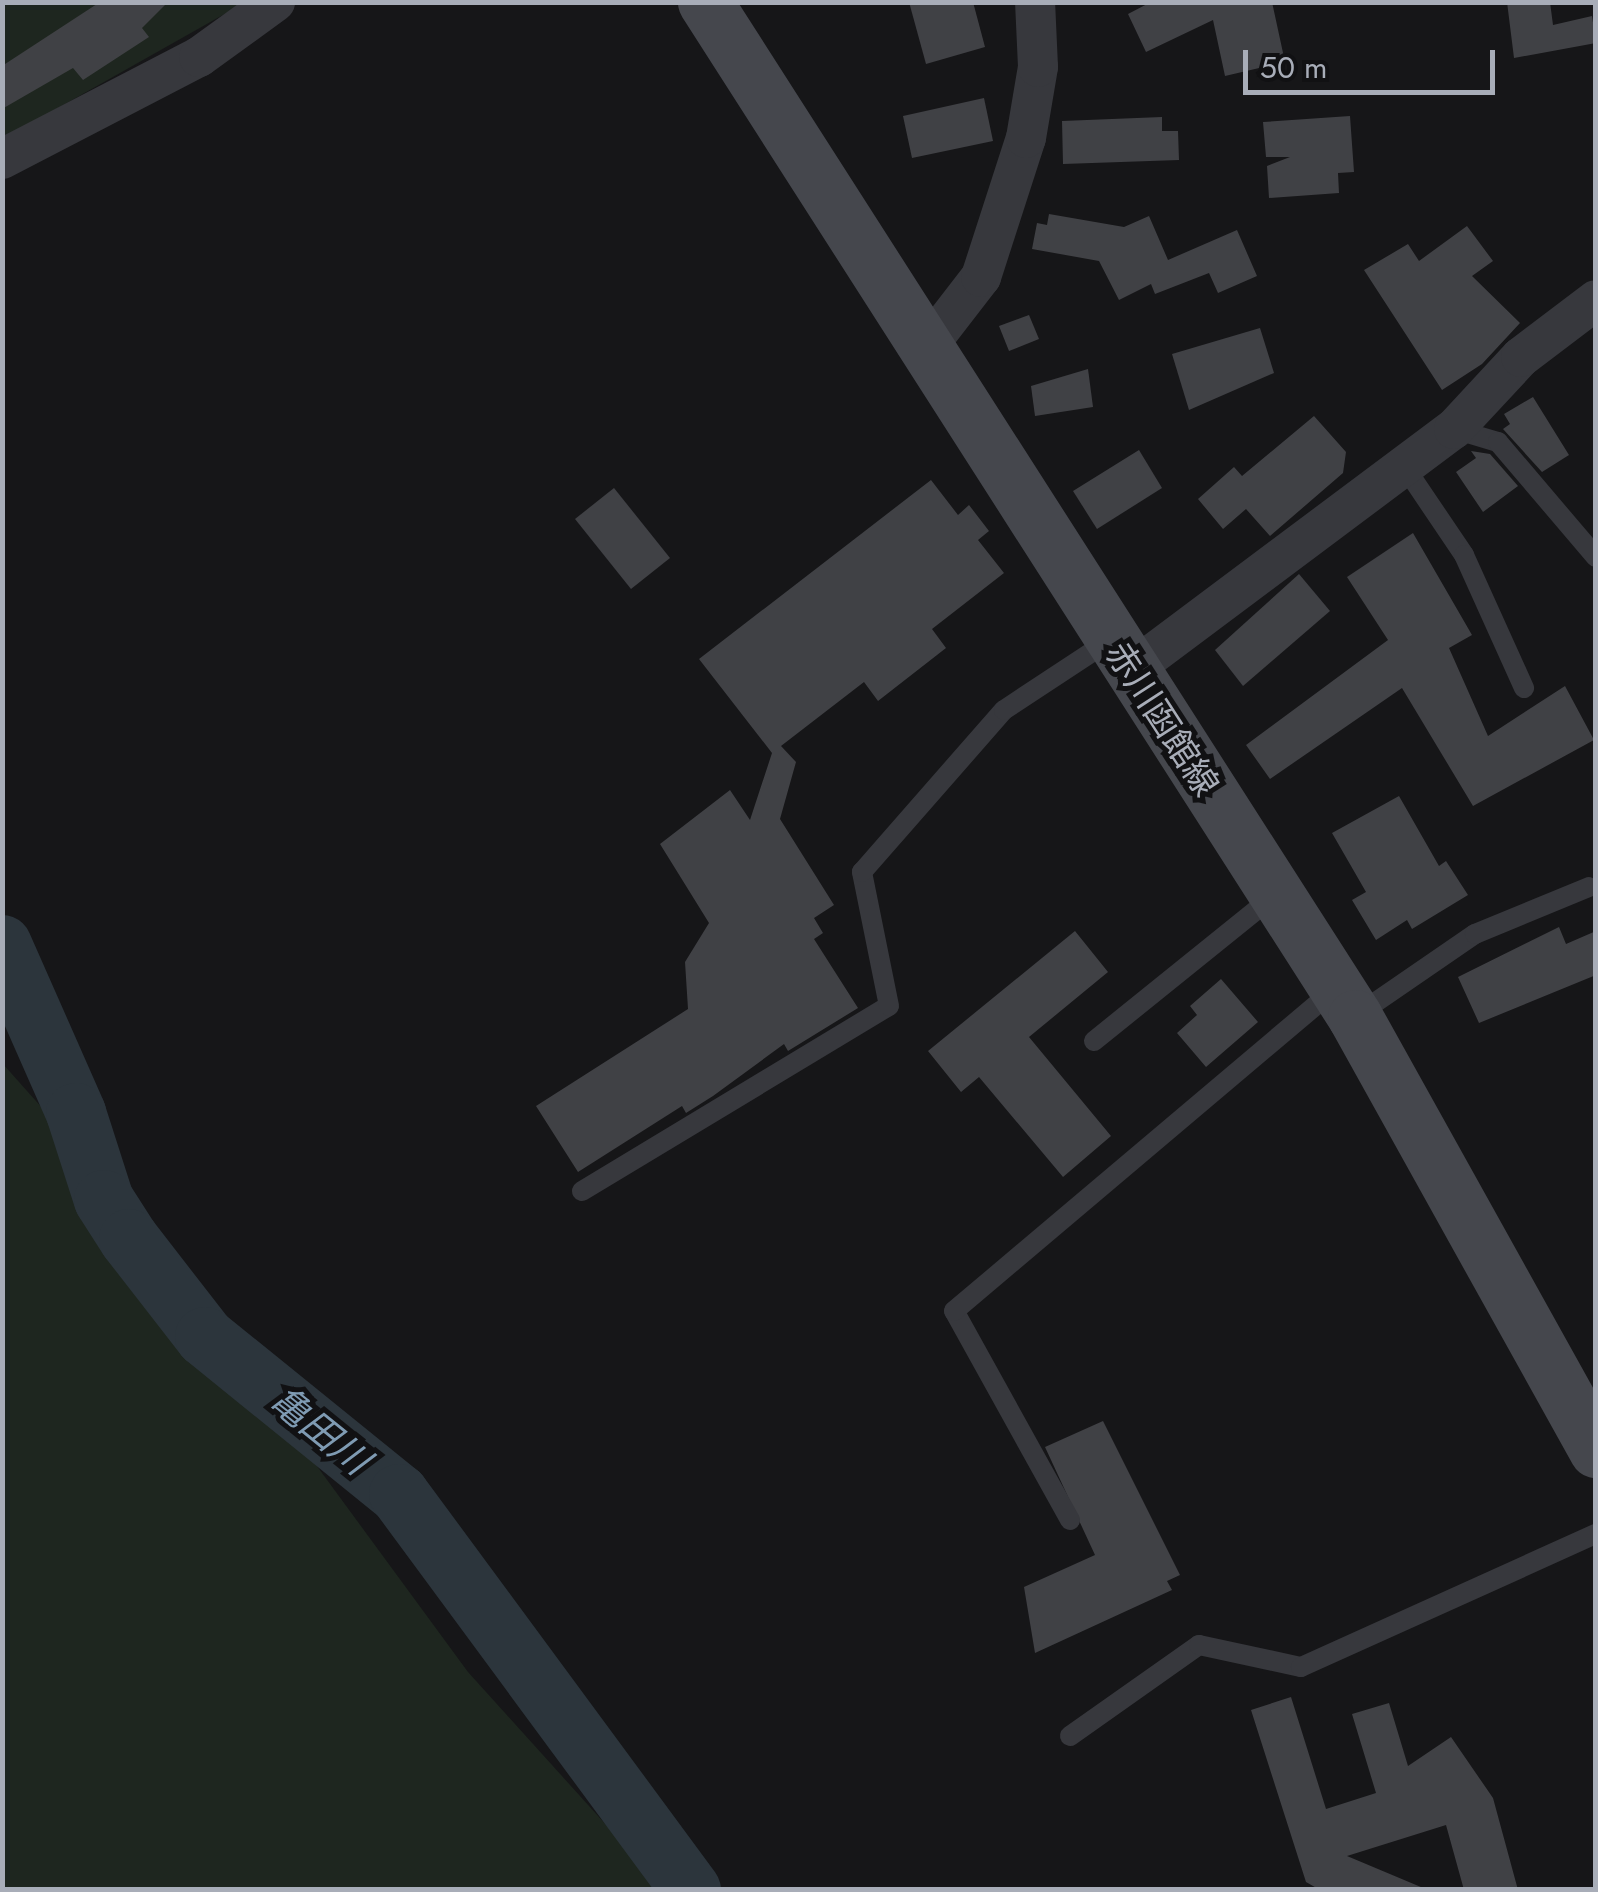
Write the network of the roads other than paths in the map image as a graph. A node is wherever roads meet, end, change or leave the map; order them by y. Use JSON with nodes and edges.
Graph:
{"nodes":[{"id":1,"x":275,"y":2,"type":"edge"},
{"id":2,"x":705,"y":2,"type":"edge"},
{"id":3,"x":1043,"y":5,"type":"edge"},
{"id":4,"x":2,"y":159,"type":"edge"},
{"id":5,"x":1596,"y":300,"type":"edge"},
{"id":6,"x":923,"y":352,"type":"junction"},
{"id":7,"x":1454,"y":429,"type":"junction"},
{"id":8,"x":1404,"y":466,"type":"junction"},
{"id":9,"x":1596,"y":557,"type":"edge"},
{"id":10,"x":1120,"y":655,"type":"junction"},
{"id":11,"x":1524,"y":688,"type":"dead end"},
{"id":12,"x":1589,"y":887,"type":"dead end"},
{"id":13,"x":1276,"y":895,"type":"junction"},
{"id":14,"x":1346,"y":1002,"type":"junction"},
{"id":15,"x":1094,"y":1041,"type":"dead end"},
{"id":16,"x":582,"y":1191,"type":"dead end"},
{"id":17,"x":1596,"y":1450,"type":"edge"},
{"id":18,"x":1070,"y":1520,"type":"dead end"},
{"id":19,"x":1596,"y":1534,"type":"edge"},
{"id":20,"x":1070,"y":1736,"type":"dead end"}],
"edges":[{"from":1,"to":4,"type":"street"},
{"from":2,"to":6,"type":"main road","name":"赤川函館線"},
{"from":3,"to":6,"type":"street"},
{"from":5,"to":7,"type":"street"},
{"from":6,"to":10,"type":"main road","name":"赤川函館線"},
{"from":7,"to":8,"type":"street"},
{"from":7,"to":9,"type":"lane"},
{"from":8,"to":10,"type":"street"},
{"from":8,"to":11,"type":"lane"},
{"from":10,"to":13,"type":"main road","name":"赤川函館線"},
{"from":10,"to":16,"type":"lane"},
{"from":12,"to":14,"type":"lane"},
{"from":13,"to":14,"type":"main road","name":"赤川函館線"},
{"from":13,"to":15,"type":"lane"},
{"from":14,"to":17,"type":"main road","name":"赤川函館線"},
{"from":14,"to":18,"type":"lane"},
{"from":19,"to":20,"type":"lane"}]}
